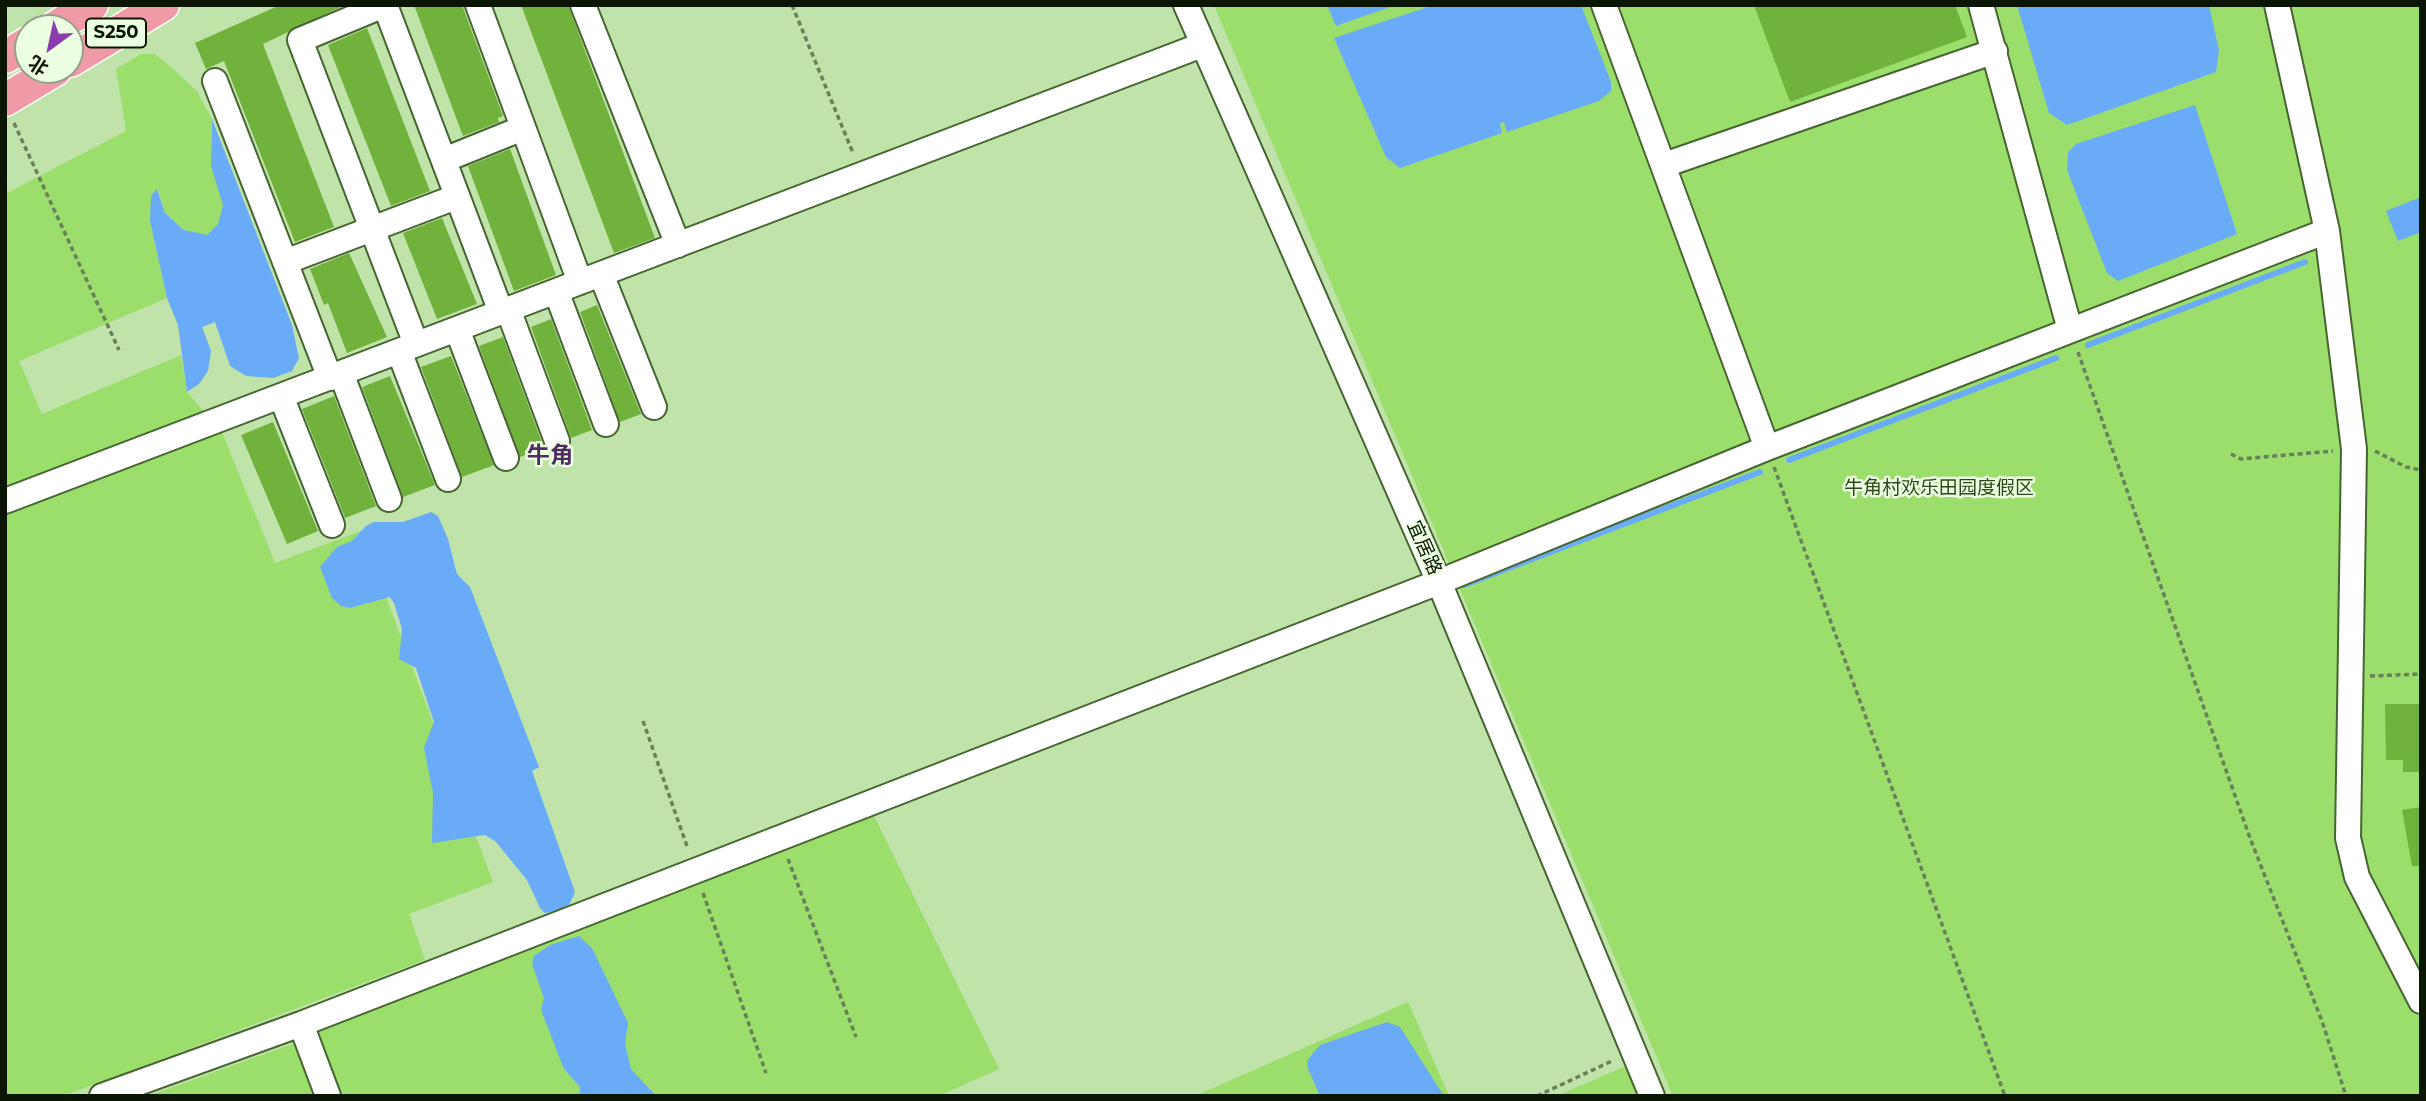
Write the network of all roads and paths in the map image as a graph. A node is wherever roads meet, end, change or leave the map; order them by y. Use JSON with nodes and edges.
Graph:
{"nodes":[{"id":1,"x":163,"y":5,"type":"edge"},
{"id":2,"x":384,"y":5,"type":"edge"},
{"id":3,"x":478,"y":5,"type":"edge"},
{"id":4,"x":583,"y":5,"type":"edge"},
{"id":5,"x":792,"y":5,"type":"edge"},
{"id":6,"x":1186,"y":5,"type":"edge"},
{"id":7,"x":1604,"y":5,"type":"edge"},
{"id":8,"x":1981,"y":5,"type":"edge"},
{"id":9,"x":2277,"y":5,"type":"edge"},
{"id":10,"x":1202,"y":45,"type":"junction"},
{"id":11,"x":1995,"y":51,"type":"junction"},
{"id":12,"x":84,"y":53,"type":"edge"},
{"id":13,"x":215,"y":80,"type":"dead end"},
{"id":14,"x":38,"y":84,"type":"edge"},
{"id":15,"x":8,"y":108,"type":"edge"},
{"id":16,"x":523,"y":128,"type":"junction"},
{"id":17,"x":444,"y":160,"type":"junction"},
{"id":18,"x":1664,"y":165,"type":"junction"},
{"id":19,"x":862,"y":175,"type":"junction"},
{"id":20,"x":456,"y":197,"type":"junction"},
{"id":21,"x":372,"y":230,"type":"junction"},
{"id":22,"x":2327,"y":232,"type":"junction"},
{"id":23,"x":678,"y":245,"type":"junction"},
{"id":24,"x":285,"y":262,"type":"junction"},
{"id":25,"x":590,"y":278,"type":"junction"},
{"id":26,"x":556,"y":291,"type":"junction"},
{"id":27,"x":505,"y":311,"type":"junction"},
{"id":28,"x":457,"y":329,"type":"junction"},
{"id":29,"x":2070,"y":330,"type":"junction"},
{"id":30,"x":408,"y":348,"type":"junction"},
{"id":31,"x":119,"y":349,"type":"dead end"},
{"id":32,"x":335,"y":376,"type":"junction"},
{"id":33,"x":281,"y":396,"type":"junction"},
{"id":34,"x":654,"y":407,"type":"dead end"},
{"id":35,"x":606,"y":424,"type":"dead end"},
{"id":36,"x":557,"y":441,"type":"dead end"},
{"id":37,"x":1768,"y":448,"type":"junction"},
{"id":38,"x":2354,"y":449,"type":"junction"},
{"id":39,"x":2231,"y":454,"type":"dead end"},
{"id":40,"x":506,"y":458,"type":"dead end"},
{"id":41,"x":2421,"y":470,"type":"edge"},
{"id":42,"x":448,"y":479,"type":"dead end"},
{"id":43,"x":389,"y":499,"type":"dead end"},
{"id":44,"x":5,"y":500,"type":"edge"},
{"id":45,"x":332,"y":525,"type":"dead end"},
{"id":46,"x":1439,"y":582,"type":"junction"},
{"id":47,"x":2421,"y":674,"type":"edge"},
{"id":48,"x":2351,"y":677,"type":"junction"},
{"id":49,"x":643,"y":721,"type":"dead end"},
{"id":50,"x":780,"y":838,"type":"junction"},
{"id":51,"x":695,"y":870,"type":"junction"},
{"id":52,"x":2421,"y":1001,"type":"edge"},
{"id":53,"x":301,"y":1024,"type":"junction"},
{"id":54,"x":856,"y":1037,"type":"dead end"},
{"id":55,"x":1633,"y":1051,"type":"junction"},
{"id":56,"x":766,"y":1073,"type":"dead end"},
{"id":57,"x":1540,"y":1095,"type":"edge"},
{"id":58,"x":102,"y":1096,"type":"edge"},
{"id":59,"x":328,"y":1096,"type":"edge"},
{"id":60,"x":1651,"y":1096,"type":"edge"},
{"id":61,"x":2005,"y":1096,"type":"edge"},
{"id":62,"x":2346,"y":1096,"type":"edge"}],
"edges":[{"from":1,"to":12,"type":"main road","number":"S250"},
{"from":2,"to":17,"type":"street"},
{"from":2,"to":21,"type":"street"},
{"from":3,"to":16,"type":"street"},
{"from":4,"to":23,"type":"street"},
{"from":5,"to":19,"type":"path"},
{"from":6,"to":10,"type":"street","name":"宜居路"},
{"from":7,"to":18,"type":"street"},
{"from":8,"to":11,"type":"street"},
{"from":9,"to":22,"type":"street"},
{"from":10,"to":19,"type":"street"},
{"from":10,"to":46,"type":"street","name":"宜居路"},
{"from":11,"to":18,"type":"street"},
{"from":11,"to":29,"type":"street"},
{"from":13,"to":24,"type":"street"},
{"from":14,"to":15,"type":"main road"},
{"from":15,"to":31,"type":"path"},
{"from":16,"to":17,"type":"street"},
{"from":16,"to":25,"type":"street"},
{"from":17,"to":20,"type":"street"},
{"from":18,"to":37,"type":"street"},
{"from":19,"to":23,"type":"street"},
{"from":20,"to":21,"type":"street"},
{"from":20,"to":27,"type":"street"},
{"from":21,"to":24,"type":"street"},
{"from":21,"to":30,"type":"street"},
{"from":22,"to":29,"type":"street"},
{"from":22,"to":38,"type":"street"},
{"from":23,"to":25,"type":"street"},
{"from":24,"to":32,"type":"street"},
{"from":25,"to":26,"type":"street"},
{"from":25,"to":34,"type":"street"},
{"from":26,"to":27,"type":"street"},
{"from":26,"to":35,"type":"street"},
{"from":27,"to":28,"type":"street"},
{"from":27,"to":36,"type":"street"},
{"from":28,"to":30,"type":"street"},
{"from":28,"to":40,"type":"street"},
{"from":29,"to":37,"type":"street"},
{"from":29,"to":62,"type":"path"},
{"from":30,"to":32,"type":"street"},
{"from":30,"to":42,"type":"street"},
{"from":32,"to":33,"type":"street"},
{"from":32,"to":43,"type":"street"},
{"from":33,"to":44,"type":"street"},
{"from":33,"to":45,"type":"street"},
{"from":37,"to":46,"type":"street"},
{"from":37,"to":61,"type":"path"},
{"from":38,"to":39,"type":"path"},
{"from":38,"to":41,"type":"path"},
{"from":38,"to":48,"type":"street"},
{"from":46,"to":50,"type":"street"},
{"from":46,"to":55,"type":"street","name":"宜居路"},
{"from":47,"to":48,"type":"path"},
{"from":48,"to":52,"type":"street"},
{"from":49,"to":51,"type":"path"},
{"from":50,"to":51,"type":"street"},
{"from":50,"to":54,"type":"path"},
{"from":51,"to":53,"type":"street"},
{"from":51,"to":56,"type":"path"},
{"from":53,"to":58,"type":"street"},
{"from":53,"to":59,"type":"street"},
{"from":55,"to":57,"type":"path"},
{"from":55,"to":60,"type":"street","name":"宜居路"}]}
